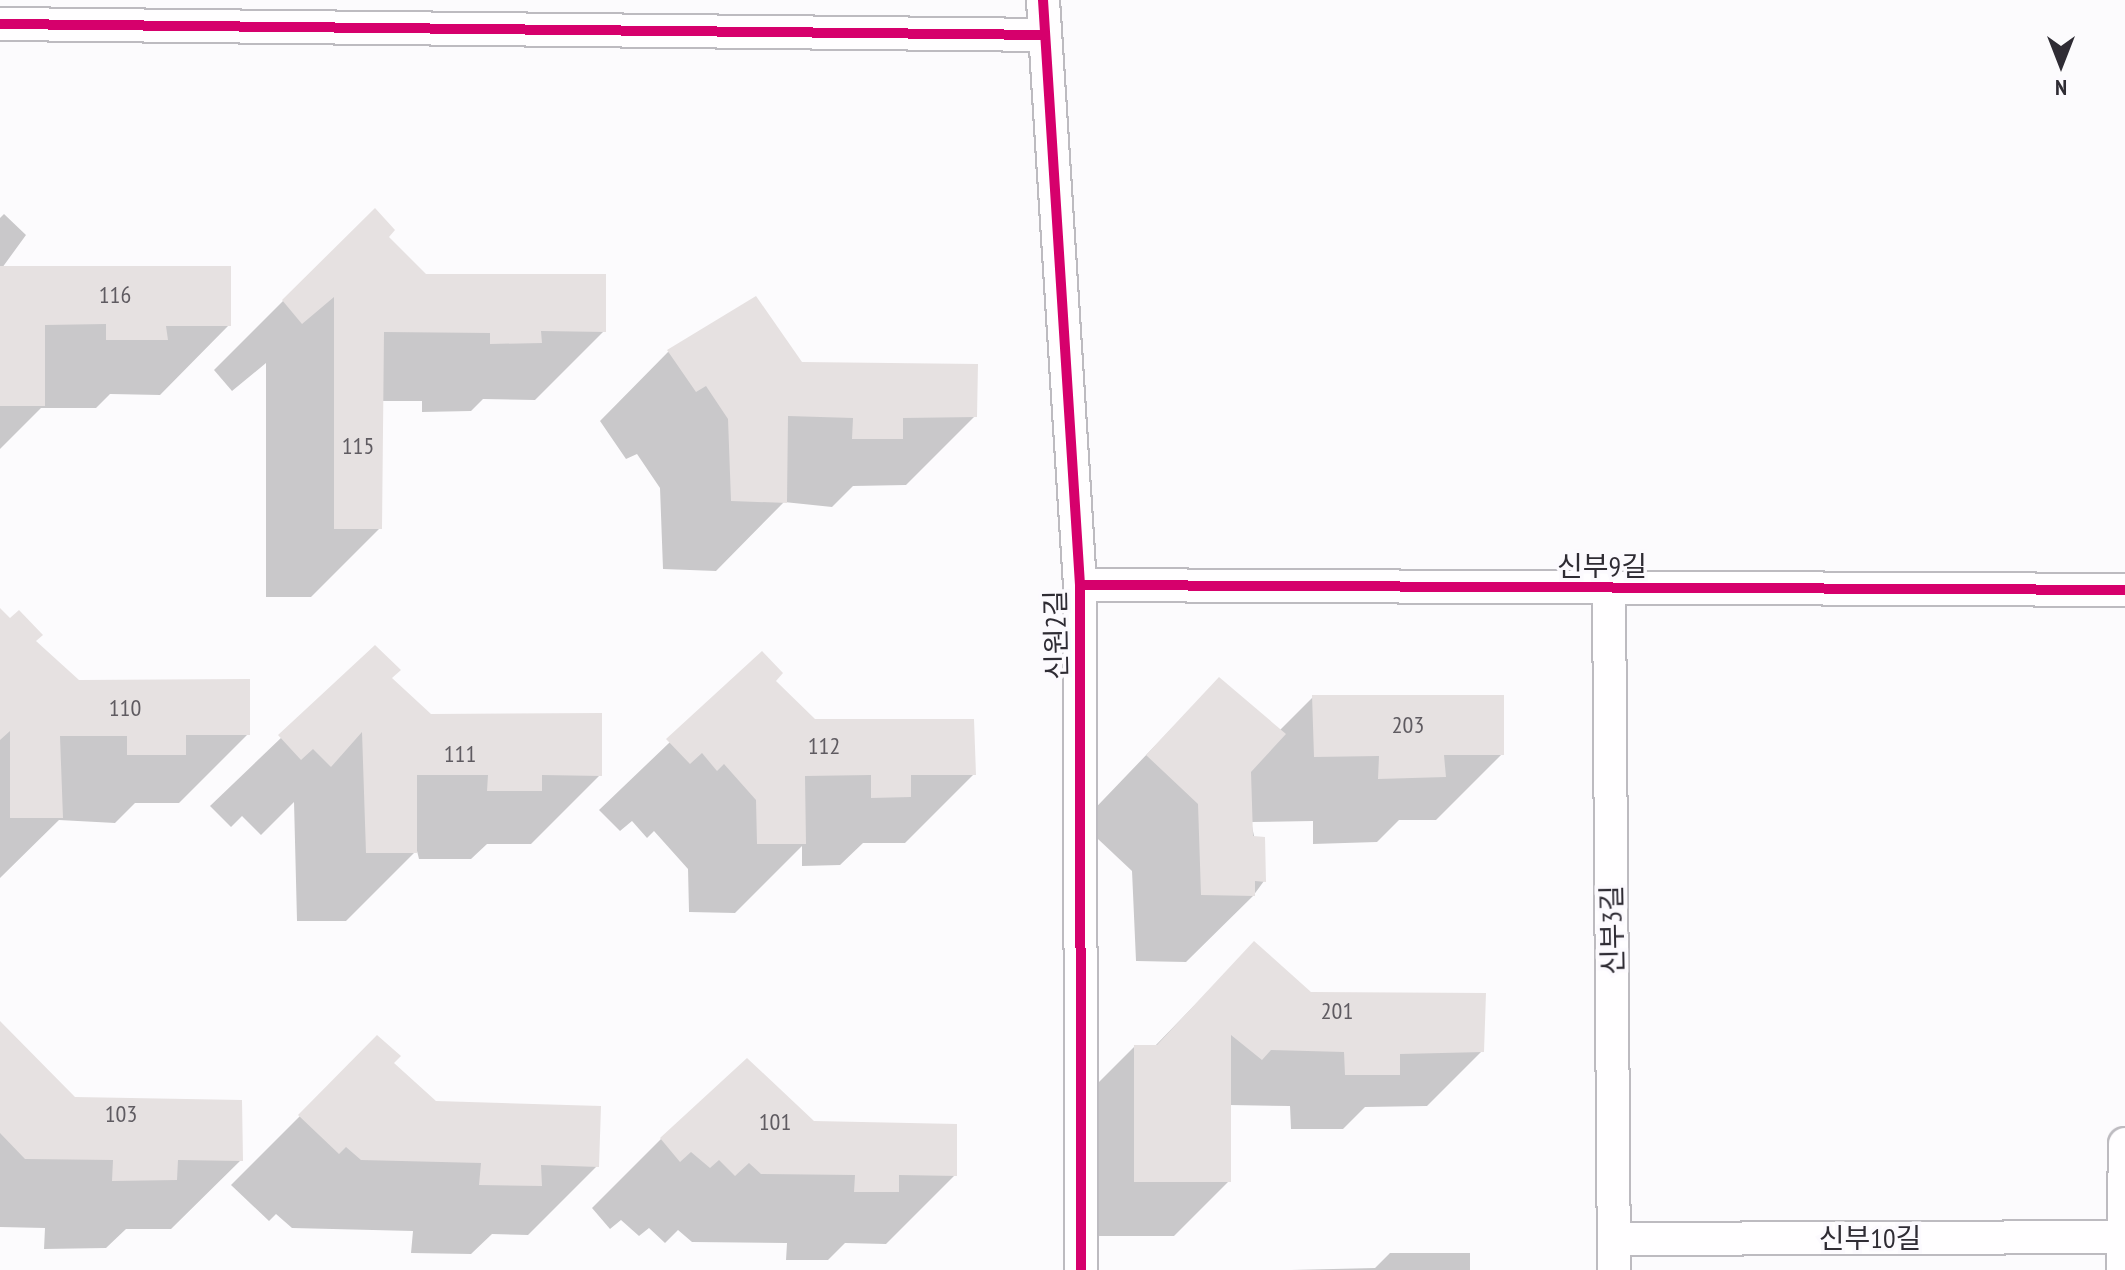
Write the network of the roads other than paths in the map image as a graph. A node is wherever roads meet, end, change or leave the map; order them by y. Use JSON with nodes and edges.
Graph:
{"nodes":[{"id":1,"x":1043,"y":0,"type":"edge"},
{"id":2,"x":0,"y":24,"type":"edge"},
{"id":3,"x":1044,"y":35,"type":"junction"},
{"id":4,"x":1080,"y":585,"type":"junction"},
{"id":5,"x":2125,"y":590,"type":"edge"},
{"id":6,"x":1609,"y":591,"type":"junction"},
{"id":7,"x":2125,"y":1144,"type":"edge"},
{"id":8,"x":2124,"y":1237,"type":"edge"},
{"id":9,"x":1615,"y":1255,"type":"edge"},
{"id":10,"x":1081,"y":1270,"type":"edge"},
{"id":11,"x":2123,"y":1270,"type":"edge"}],
"edges":[{"from":1,"to":3,"type":"street","name":"신원2길"},
{"from":2,"to":3,"type":"street"},
{"from":3,"to":4,"type":"street","name":"신원2길"},
{"from":4,"to":6,"type":"street","name":"신부9길"},
{"from":4,"to":10,"type":"street","name":"신원2길"},
{"from":5,"to":6,"type":"street","name":"신부9길"},
{"from":6,"to":9,"type":"street","name":"신부3길"},
{"from":7,"to":8,"type":"street"},
{"from":8,"to":9,"type":"street","name":"신부10길"},
{"from":8,"to":11,"type":"street"}]}
